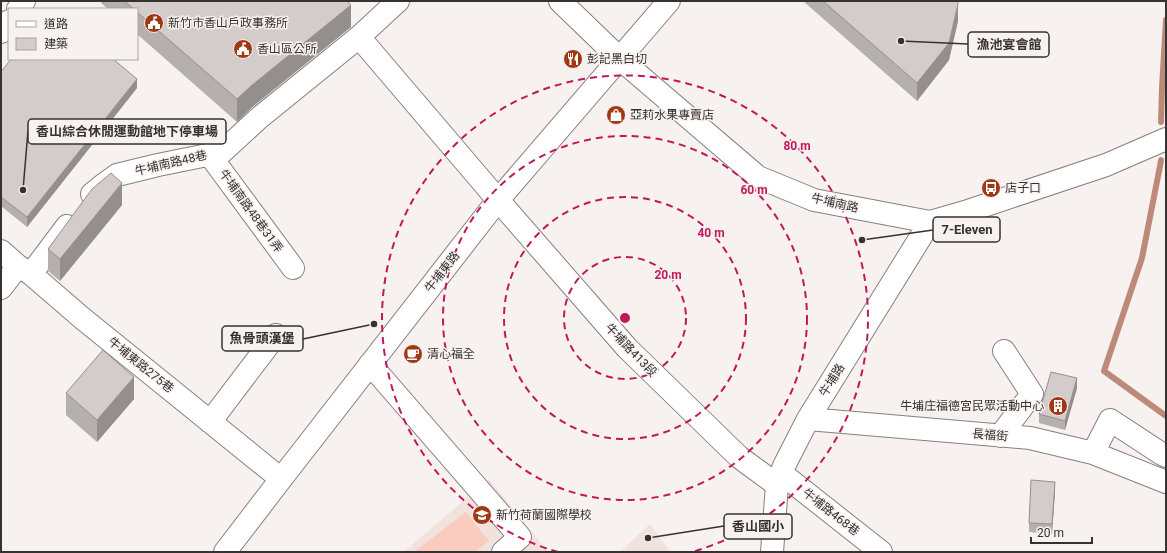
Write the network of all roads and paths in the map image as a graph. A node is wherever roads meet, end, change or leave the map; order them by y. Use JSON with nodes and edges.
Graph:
{"nodes":[{"id":1,"x":398,"y":1,"type":"edge"},
{"id":2,"x":560,"y":1,"type":"edge"},
{"id":3,"x":669,"y":1,"type":"edge"},
{"id":4,"x":8,"y":22,"type":"edge"},
{"id":5,"x":1,"y":32,"type":"edge"},
{"id":6,"x":359,"y":37,"type":"junction"},
{"id":7,"x":620,"y":60,"type":"junction"},
{"id":8,"x":1166,"y":139,"type":"edge"},
{"id":9,"x":209,"y":154,"type":"junction"},
{"id":10,"x":498,"y":200,"type":"junction"},
{"id":11,"x":930,"y":222,"type":"junction"},
{"id":12,"x":1,"y":251,"type":"edge"},
{"id":13,"x":293,"y":268,"type":"dead end"},
{"id":14,"x":24,"y":270,"type":"junction"},
{"id":15,"x":1,"y":288,"type":"edge"},
{"id":16,"x":276,"y":335,"type":"dead end"},
{"id":17,"x":1004,"y":351,"type":"dead end"},
{"id":18,"x":370,"y":364,"type":"junction"},
{"id":19,"x":808,"y":418,"type":"junction"},
{"id":20,"x":210,"y":422,"type":"junction"},
{"id":21,"x":1000,"y":436,"type":"junction"},
{"id":22,"x":1092,"y":453,"type":"junction"},
{"id":23,"x":1166,"y":456,"type":"edge"},
{"id":24,"x":281,"y":479,"type":"junction"},
{"id":25,"x":779,"y":479,"type":"junction"},
{"id":26,"x":1166,"y":482,"type":"edge"},
{"id":27,"x":225,"y":552,"type":"edge"},
{"id":28,"x":503,"y":552,"type":"edge"},
{"id":29,"x":772,"y":552,"type":"edge"},
{"id":30,"x":881,"y":552,"type":"edge"}],
"edges":[{"from":1,"to":6,"type":"street","name":"牛埔南路48巷"},
{"from":2,"to":7,"type":"street","name":"牛埔南路"},
{"from":3,"to":7,"type":"street","name":"牛埔東路"},
{"from":4,"to":5,"type":"street"},
{"from":6,"to":9,"type":"street","name":"牛埔南路48巷"},
{"from":6,"to":10,"type":"street","name":"牛埔路413段"},
{"from":7,"to":10,"type":"street","name":"牛埔東路"},
{"from":7,"to":11,"type":"street","name":"牛埔南路"},
{"from":8,"to":11,"type":"street","name":"牛埔南路"},
{"from":9,"to":13,"type":"street","name":"牛埔南路48巷31弄"},
{"from":9,"to":14,"type":"street","name":"牛埔南路48巷"},
{"from":10,"to":18,"type":"street","name":"牛埔東路"},
{"from":10,"to":25,"type":"street","name":"牛埔路413段"},
{"from":11,"to":19,"type":"street","name":"牛埔路"},
{"from":12,"to":14,"type":"street","name":"牛埔東路275巷"},
{"from":14,"to":15,"type":"street","name":"牛埔南路48巷"},
{"from":14,"to":20,"type":"street","name":"牛埔東路275巷"},
{"from":16,"to":20,"type":"street"},
{"from":17,"to":21,"type":"street"},
{"from":18,"to":24,"type":"street","name":"牛埔東路"},
{"from":18,"to":28,"type":"street"},
{"from":19,"to":21,"type":"street","name":"長福街"},
{"from":19,"to":25,"type":"street","name":"牛埔路"},
{"from":20,"to":24,"type":"street","name":"牛埔東路275巷"},
{"from":21,"to":22,"type":"street","name":"長福街"},
{"from":22,"to":23,"type":"street"},
{"from":22,"to":26,"type":"street","name":"長福街"},
{"from":24,"to":27,"type":"street","name":"牛埔東路"},
{"from":25,"to":29,"type":"street","name":"牛埔路"},
{"from":25,"to":30,"type":"street","name":"牛埔路468巷"}]}
